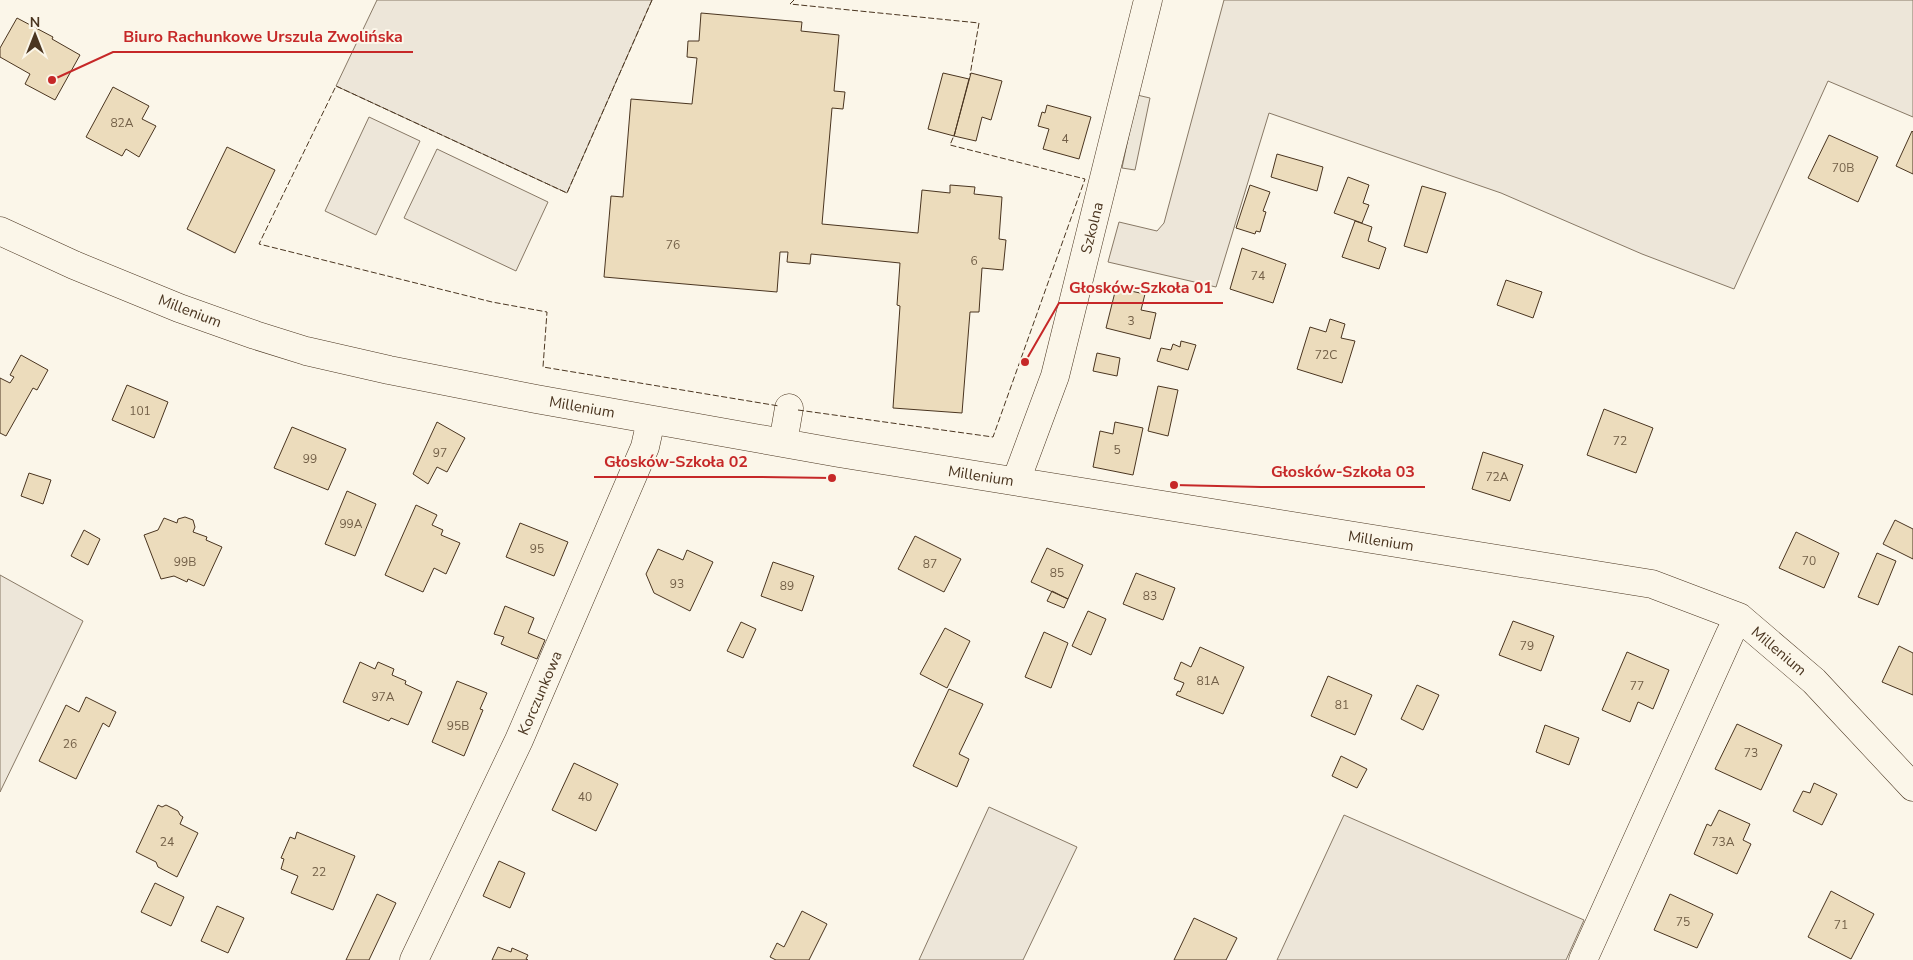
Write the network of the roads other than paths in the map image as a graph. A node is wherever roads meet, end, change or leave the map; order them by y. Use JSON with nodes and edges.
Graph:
{"nodes":[{"id":1,"x":1148,"y":0,"type":"edge"},
{"id":2,"x":0,"y":231,"type":"edge"},
{"id":3,"x":789,"y":408,"type":"dead end"},
{"id":4,"x":651,"y":420,"type":"junction"},
{"id":5,"x":783,"y":443,"type":"junction"},
{"id":6,"x":1016,"y":482,"type":"junction"},
{"id":7,"x":1739,"y":617,"type":"junction"},
{"id":8,"x":1913,"y":787,"type":"edge"},
{"id":9,"x":414,"y":960,"type":"edge"},
{"id":10,"x":1583,"y":960,"type":"edge"}],
"edges":[{"from":1,"to":6,"type":"street","name":"Szkolna"},
{"from":2,"to":4,"type":"street","name":"Millenium"},
{"from":3,"to":5,"type":"street"},
{"from":4,"to":5,"type":"street","name":"Millenium"},
{"from":4,"to":9,"type":"street","name":"Korczunkowa"},
{"from":5,"to":6,"type":"street","name":"Millenium"},
{"from":6,"to":7,"type":"street","name":"Millenium"},
{"from":7,"to":8,"type":"street","name":"Millenium"},
{"from":7,"to":10,"type":"street"}]}
